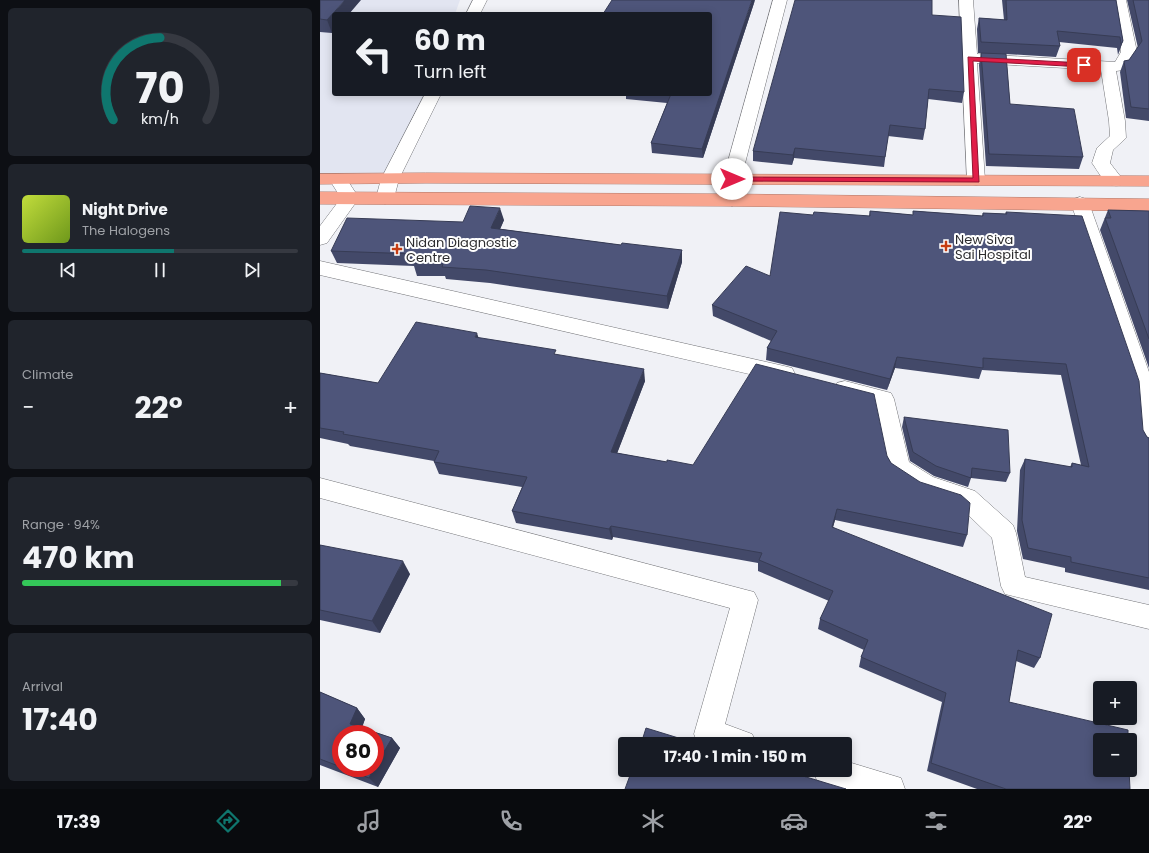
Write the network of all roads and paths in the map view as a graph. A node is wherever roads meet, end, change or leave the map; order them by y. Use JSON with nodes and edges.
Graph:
{"nodes":[{"id":1,"x":480,"y":0,"type":"edge"},
{"id":2,"x":780,"y":0,"type":"edge"},
{"id":3,"x":966,"y":0,"type":"edge"},
{"id":4,"x":1119,"y":0,"type":"edge"},
{"id":5,"x":474,"y":12,"type":"edge"},
{"id":6,"x":970,"y":58,"type":"junction"},
{"id":7,"x":1108,"y":68,"type":"junction"},
{"id":8,"x":432,"y":96,"type":"edge"},
{"id":9,"x":390,"y":178,"type":"junction"},
{"id":10,"x":320,"y":179,"type":"edge"},
{"id":11,"x":338,"y":179,"type":"junction"},
{"id":12,"x":732,"y":179,"type":"junction"},
{"id":13,"x":976,"y":180,"type":"junction"},
{"id":14,"x":1115,"y":181,"type":"junction"},
{"id":15,"x":1149,"y":181,"type":"edge"},
{"id":16,"x":320,"y":198,"type":"edge"},
{"id":17,"x":350,"y":198,"type":"junction"},
{"id":18,"x":385,"y":198,"type":"junction"},
{"id":19,"x":732,"y":200,"type":"junction"},
{"id":20,"x":1080,"y":203,"type":"junction"},
{"id":21,"x":1149,"y":205,"type":"edge"},
{"id":22,"x":320,"y":239,"type":"edge"},
{"id":23,"x":320,"y":268,"type":"edge"},
{"id":24,"x":802,"y":378,"type":"edge"},
{"id":25,"x":824,"y":384,"type":"edge"},
{"id":26,"x":1147,"y":392,"type":"edge"},
{"id":27,"x":1149,"y":441,"type":"edge"},
{"id":28,"x":320,"y":488,"type":"edge"},
{"id":29,"x":1149,"y":617,"type":"edge"},
{"id":30,"x":718,"y":737,"type":"edge"},
{"id":31,"x":851,"y":777,"type":"edge"},
{"id":32,"x":890,"y":789,"type":"edge"}],
"edges":[{"from":1,"to":5,"type":"street"},
{"from":2,"to":12,"type":"street"},
{"from":3,"to":6,"type":"street"},
{"from":4,"to":7,"type":"street"},
{"from":6,"to":7,"type":"street"},
{"from":6,"to":13,"type":"street"},
{"from":7,"to":14,"type":"street"},
{"from":8,"to":9,"type":"street"},
{"from":9,"to":11,"type":"highway"},
{"from":9,"to":12,"type":"highway"},
{"from":9,"to":18,"type":"street"},
{"from":10,"to":11,"type":"highway"},
{"from":11,"to":17,"type":"street"},
{"from":12,"to":13,"type":"highway"},
{"from":12,"to":19,"type":"street"},
{"from":13,"to":14,"type":"highway"},
{"from":14,"to":15,"type":"highway"},
{"from":16,"to":17,"type":"highway"},
{"from":17,"to":18,"type":"highway"},
{"from":17,"to":22,"type":"street"},
{"from":18,"to":19,"type":"highway"},
{"from":19,"to":20,"type":"highway"},
{"from":20,"to":21,"type":"highway"},
{"from":20,"to":26,"type":"street"},
{"from":23,"to":24,"type":"street"},
{"from":25,"to":29,"type":"street"},
{"from":26,"to":27,"type":"street"},
{"from":28,"to":30,"type":"street"},
{"from":31,"to":32,"type":"street"}]}
